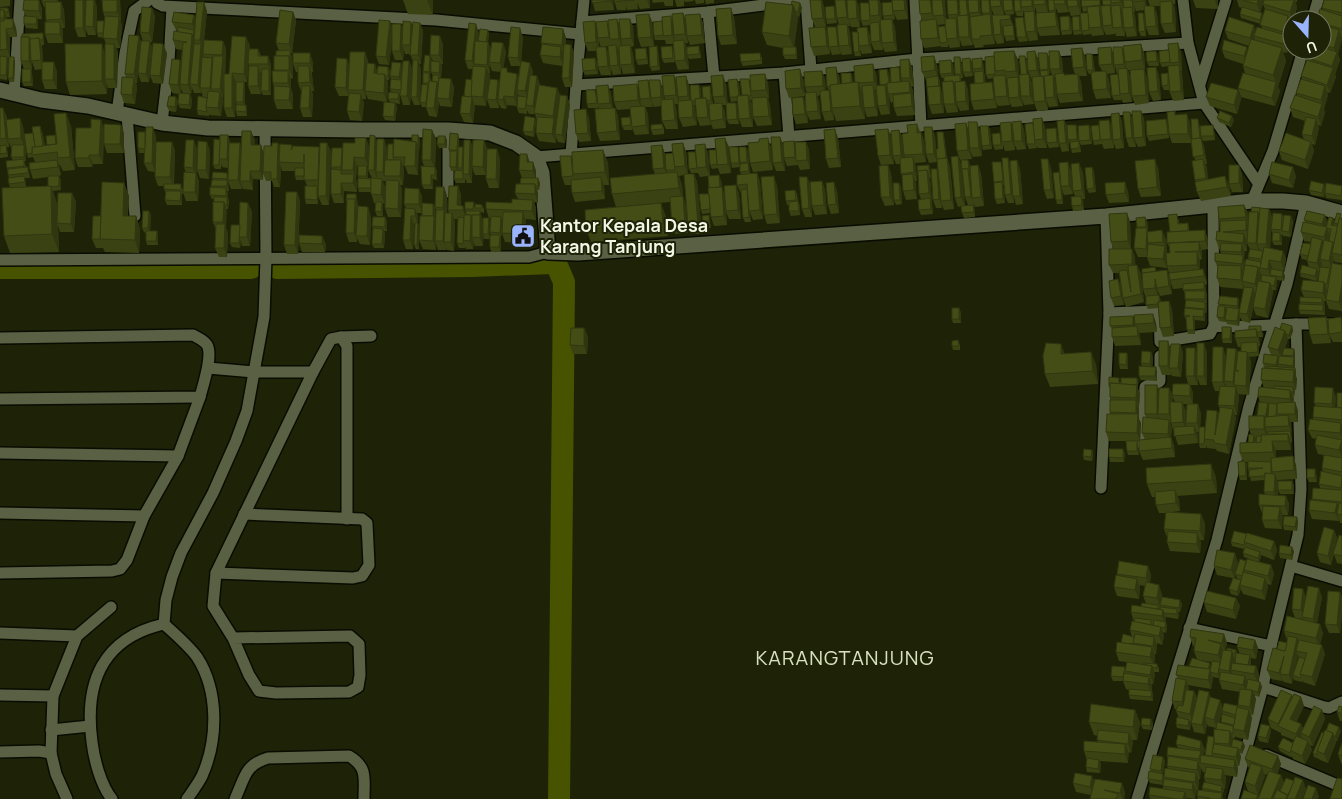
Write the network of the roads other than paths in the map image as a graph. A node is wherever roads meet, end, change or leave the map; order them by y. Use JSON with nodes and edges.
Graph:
{"nodes":[{"id":1,"x":20,"y":0,"type":"edge"},
{"id":2,"x":149,"y":0,"type":"edge"},
{"id":3,"x":156,"y":0,"type":"edge"},
{"id":4,"x":584,"y":0,"type":"edge"},
{"id":5,"x":805,"y":0,"type":"edge"},
{"id":6,"x":915,"y":0,"type":"edge"},
{"id":7,"x":1183,"y":0,"type":"edge"},
{"id":8,"x":1226,"y":0,"type":"edge"},
{"id":9,"x":172,"y":7,"type":"junction"},
{"id":10,"x":708,"y":12,"type":"junction"},
{"id":11,"x":582,"y":22,"type":"junction"},
{"id":12,"x":580,"y":34,"type":"junction"},
{"id":13,"x":1188,"y":43,"type":"junction"},
{"id":14,"x":918,"y":59,"type":"junction"},
{"id":15,"x":1300,"y":60,"type":"edge"},
{"id":16,"x":812,"y":70,"type":"junction"},
{"id":17,"x":784,"y":73,"type":"junction"},
{"id":18,"x":714,"y":77,"type":"junction"},
{"id":19,"x":576,"y":85,"type":"junction"},
{"id":20,"x":1200,"y":85,"type":"junction"},
{"id":21,"x":7,"y":92,"type":"edge"},
{"id":22,"x":1204,"y":103,"type":"junction"},
{"id":23,"x":122,"y":114,"type":"junction"},
{"id":24,"x":162,"y":122,"type":"junction"},
{"id":25,"x":922,"y":126,"type":"junction"},
{"id":26,"x":265,"y":129,"type":"junction"},
{"id":27,"x":448,"y":130,"type":"junction"},
{"id":28,"x":789,"y":137,"type":"junction"},
{"id":29,"x":572,"y":155,"type":"junction"},
{"id":30,"x":536,"y":157,"type":"junction"},
{"id":31,"x":1258,"y":183,"type":"junction"},
{"id":32,"x":448,"y":192,"type":"edge"},
{"id":33,"x":1252,"y":201,"type":"junction"},
{"id":34,"x":1306,"y":203,"type":"junction"},
{"id":35,"x":1213,"y":206,"type":"junction"},
{"id":36,"x":1342,"y":213,"type":"edge"},
{"id":37,"x":134,"y":216,"type":"edge"},
{"id":38,"x":1106,"y":216,"type":"junction"},
{"id":39,"x":548,"y":252,"type":"junction"},
{"id":40,"x":266,"y":258,"type":"junction"},
{"id":41,"x":0,"y":260,"type":"edge"},
{"id":42,"x":1109,"y":313,"type":"junction"},
{"id":43,"x":1274,"y":324,"type":"junction"},
{"id":44,"x":1296,"y":324,"type":"junction"},
{"id":45,"x":1342,"y":324,"type":"edge"},
{"id":46,"x":1214,"y":326,"type":"junction"},
{"id":47,"x":371,"y":336,"type":"dead end"},
{"id":48,"x":341,"y":337,"type":"junction"},
{"id":49,"x":0,"y":338,"type":"edge"},
{"id":50,"x":1160,"y":342,"type":"junction"},
{"id":51,"x":208,"y":368,"type":"junction"},
{"id":52,"x":254,"y":372,"type":"junction"},
{"id":53,"x":313,"y":372,"type":"junction"},
{"id":54,"x":200,"y":397,"type":"junction"},
{"id":55,"x":0,"y":399,"type":"edge"},
{"id":56,"x":1142,"y":444,"type":"edge"},
{"id":57,"x":0,"y":452,"type":"edge"},
{"id":58,"x":178,"y":456,"type":"junction"},
{"id":59,"x":1101,"y":488,"type":"dead end"},
{"id":60,"x":0,"y":513,"type":"edge"},
{"id":61,"x":244,"y":514,"type":"junction"},
{"id":62,"x":144,"y":516,"type":"junction"},
{"id":63,"x":347,"y":519,"type":"junction"},
{"id":64,"x":1291,"y":566,"type":"junction"},
{"id":65,"x":0,"y":573,"type":"edge"},
{"id":66,"x":216,"y":574,"type":"junction"},
{"id":67,"x":1342,"y":582,"type":"edge"},
{"id":68,"x":111,"y":607,"type":"dead end"},
{"id":69,"x":164,"y":624,"type":"junction"},
{"id":70,"x":1189,"y":628,"type":"junction"},
{"id":71,"x":0,"y":633,"type":"edge"},
{"id":72,"x":77,"y":636,"type":"junction"},
{"id":73,"x":232,"y":638,"type":"junction"},
{"id":74,"x":1271,"y":646,"type":"junction"},
{"id":75,"x":1263,"y":687,"type":"junction"},
{"id":76,"x":0,"y":695,"type":"edge"},
{"id":77,"x":53,"y":696,"type":"junction"},
{"id":78,"x":1342,"y":702,"type":"edge"},
{"id":79,"x":90,"y":726,"type":"junction"},
{"id":80,"x":52,"y":730,"type":"junction"},
{"id":81,"x":1246,"y":746,"type":"junction"},
{"id":82,"x":0,"y":752,"type":"edge"},
{"id":83,"x":51,"y":753,"type":"junction"},
{"id":84,"x":1336,"y":788,"type":"edge"},
{"id":85,"x":67,"y":799,"type":"edge"},
{"id":86,"x":112,"y":799,"type":"edge"},
{"id":87,"x":187,"y":799,"type":"edge"},
{"id":88,"x":236,"y":799,"type":"edge"},
{"id":89,"x":364,"y":799,"type":"edge"},
{"id":90,"x":1137,"y":799,"type":"edge"},
{"id":91,"x":1233,"y":799,"type":"edge"}],
"edges":[{"from":1,"to":21,"type":"street"},
{"from":2,"to":23,"type":"street"},
{"from":3,"to":9,"type":"street"},
{"from":4,"to":11,"type":"street"},
{"from":5,"to":10,"type":"street"},
{"from":5,"to":16,"type":"street"},
{"from":6,"to":14,"type":"street"},
{"from":7,"to":13,"type":"street"},
{"from":8,"to":20,"type":"street"},
{"from":9,"to":12,"type":"street"},
{"from":9,"to":24,"type":"street"},
{"from":10,"to":11,"type":"street"},
{"from":10,"to":18,"type":"street"},
{"from":11,"to":12,"type":"street"},
{"from":12,"to":19,"type":"street"},
{"from":13,"to":14,"type":"street"},
{"from":13,"to":20,"type":"street"},
{"from":14,"to":16,"type":"street"},
{"from":14,"to":25,"type":"street"},
{"from":15,"to":31,"type":"street"},
{"from":16,"to":17,"type":"street"},
{"from":17,"to":18,"type":"street"},
{"from":17,"to":28,"type":"street"},
{"from":18,"to":19,"type":"street"},
{"from":19,"to":29,"type":"street"},
{"from":20,"to":22,"type":"street"},
{"from":21,"to":23,"type":"street"},
{"from":22,"to":25,"type":"street"},
{"from":22,"to":31,"type":"street"},
{"from":23,"to":24,"type":"street"},
{"from":23,"to":37,"type":"street"},
{"from":24,"to":26,"type":"street"},
{"from":25,"to":28,"type":"street"},
{"from":26,"to":27,"type":"street"},
{"from":26,"to":40,"type":"street"},
{"from":27,"to":30,"type":"street"},
{"from":27,"to":32,"type":"street"},
{"from":28,"to":29,"type":"street"},
{"from":29,"to":30,"type":"street"},
{"from":30,"to":39,"type":"street"},
{"from":31,"to":33,"type":"street"},
{"from":33,"to":34,"type":"street"},
{"from":33,"to":35,"type":"street"},
{"from":34,"to":36,"type":"street"},
{"from":34,"to":43,"type":"street"},
{"from":35,"to":38,"type":"street"},
{"from":35,"to":46,"type":"street"},
{"from":38,"to":39,"type":"street"},
{"from":38,"to":42,"type":"street"},
{"from":39,"to":40,"type":"street"},
{"from":40,"to":41,"type":"street"},
{"from":40,"to":52,"type":"street"},
{"from":42,"to":50,"type":"street"},
{"from":42,"to":59,"type":"street"},
{"from":43,"to":44,"type":"street"},
{"from":43,"to":46,"type":"street"},
{"from":43,"to":70,"type":"street"},
{"from":44,"to":45,"type":"street"},
{"from":44,"to":64,"type":"street"},
{"from":46,"to":50,"type":"street"},
{"from":47,"to":48,"type":"street"},
{"from":48,"to":53,"type":"street"},
{"from":48,"to":63,"type":"street"},
{"from":49,"to":51,"type":"street"},
{"from":50,"to":56,"type":"street"},
{"from":51,"to":52,"type":"street"},
{"from":51,"to":54,"type":"street"},
{"from":52,"to":53,"type":"street"},
{"from":52,"to":69,"type":"street"},
{"from":53,"to":61,"type":"street"},
{"from":54,"to":55,"type":"street"},
{"from":54,"to":58,"type":"street"},
{"from":57,"to":58,"type":"street"},
{"from":58,"to":62,"type":"street"},
{"from":60,"to":62,"type":"street"},
{"from":61,"to":63,"type":"street"},
{"from":61,"to":66,"type":"street"},
{"from":62,"to":65,"type":"street"},
{"from":63,"to":66,"type":"street"},
{"from":64,"to":67,"type":"street"},
{"from":64,"to":74,"type":"street"},
{"from":66,"to":73,"type":"street"},
{"from":68,"to":72,"type":"street"},
{"from":69,"to":79,"type":"street"},
{"from":69,"to":87,"type":"street"},
{"from":70,"to":74,"type":"street"},
{"from":70,"to":90,"type":"street"},
{"from":71,"to":72,"type":"street"},
{"from":72,"to":77,"type":"street"},
{"from":73,"to":73,"type":"street"},
{"from":74,"to":75,"type":"street"},
{"from":75,"to":78,"type":"street"},
{"from":75,"to":81,"type":"street"},
{"from":76,"to":77,"type":"street"},
{"from":77,"to":80,"type":"street"},
{"from":79,"to":80,"type":"street"},
{"from":79,"to":86,"type":"street"},
{"from":80,"to":83,"type":"street"},
{"from":81,"to":84,"type":"street"},
{"from":81,"to":91,"type":"street"},
{"from":82,"to":83,"type":"street"},
{"from":83,"to":85,"type":"street"},
{"from":88,"to":89,"type":"street"}]}
